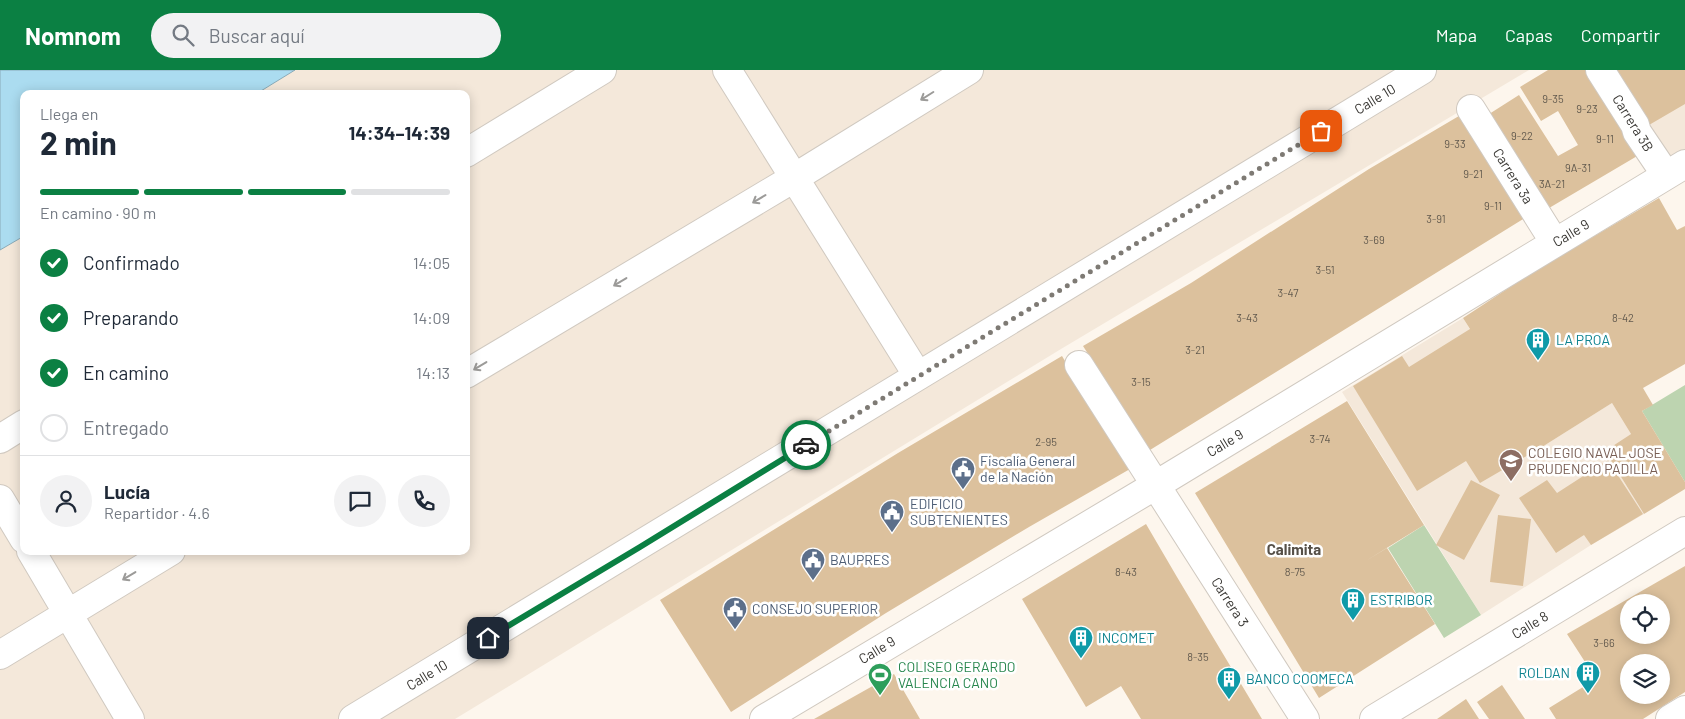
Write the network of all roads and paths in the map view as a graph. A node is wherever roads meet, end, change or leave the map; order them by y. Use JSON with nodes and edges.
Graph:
{"nodes":[{"id":1,"x":602,"y":70,"type":"edge"},
{"id":2,"x":727,"y":70,"type":"edge"},
{"id":3,"x":969,"y":70,"type":"edge"},
{"id":4,"x":1422,"y":70,"type":"edge"},
{"id":5,"x":1600,"y":70,"type":"edge"},
{"id":6,"x":1471,"y":109,"type":"dead end"},
{"id":7,"x":470,"y":151,"type":"edge"},
{"id":8,"x":1676,"y":169,"type":"edge"},
{"id":9,"x":794,"y":178,"type":"junction"},
{"id":10,"x":1555,"y":243,"type":"junction"},
{"id":11,"x":1079,"y":365,"type":"dead end"},
{"id":12,"x":470,"y":372,"type":"edge"},
{"id":13,"x":918,"y":376,"type":"junction"},
{"id":14,"x":20,"y":426,"type":"edge"},
{"id":15,"x":0,"y":439,"type":"edge"},
{"id":16,"x":1156,"y":485,"type":"junction"},
{"id":17,"x":0,"y":499,"type":"edge"},
{"id":18,"x":1685,"y":531,"type":"edge"},
{"id":19,"x":20,"y":532,"type":"edge"},
{"id":20,"x":33,"y":555,"type":"edge"},
{"id":21,"x":164,"y":555,"type":"edge"},
{"id":22,"x":68,"y":613,"type":"junction"},
{"id":23,"x":0,"y":655,"type":"edge"},
{"id":24,"x":1685,"y":710,"type":"edge"},
{"id":25,"x":130,"y":719,"type":"edge"},
{"id":26,"x":353,"y":719,"type":"edge"},
{"id":27,"x":764,"y":719,"type":"edge"},
{"id":28,"x":1305,"y":719,"type":"edge"},
{"id":29,"x":1374,"y":719,"type":"edge"},
{"id":30,"x":1670,"y":719,"type":"edge"}],
"edges":[{"from":1,"to":7,"type":"street"},
{"from":2,"to":9,"type":"street"},
{"from":3,"to":9,"type":"street","one_way":true},
{"from":4,"to":13,"type":"street","name":"Calle 10"},
{"from":5,"to":8,"type":"street","name":"Carrera 3B"},
{"from":6,"to":10,"type":"street","name":"Carrera 3a"},
{"from":8,"to":10,"type":"street","name":"Calle 9"},
{"from":9,"to":12,"type":"street","one_way":true},
{"from":9,"to":13,"type":"street"},
{"from":10,"to":16,"type":"street","name":"Calle 9"},
{"from":11,"to":16,"type":"street","name":"Carrera 3"},
{"from":13,"to":26,"type":"street","name":"Calle 10"},
{"from":14,"to":15,"type":"street"},
{"from":16,"to":27,"type":"street","name":"Calle 9"},
{"from":16,"to":28,"type":"street","name":"Carrera 3"},
{"from":17,"to":19,"type":"street"},
{"from":18,"to":29,"type":"street","name":"Calle 8"},
{"from":20,"to":22,"type":"street"},
{"from":21,"to":22,"type":"street","one_way":true},
{"from":22,"to":23,"type":"street"},
{"from":22,"to":25,"type":"street"},
{"from":24,"to":30,"type":"street"}]}
